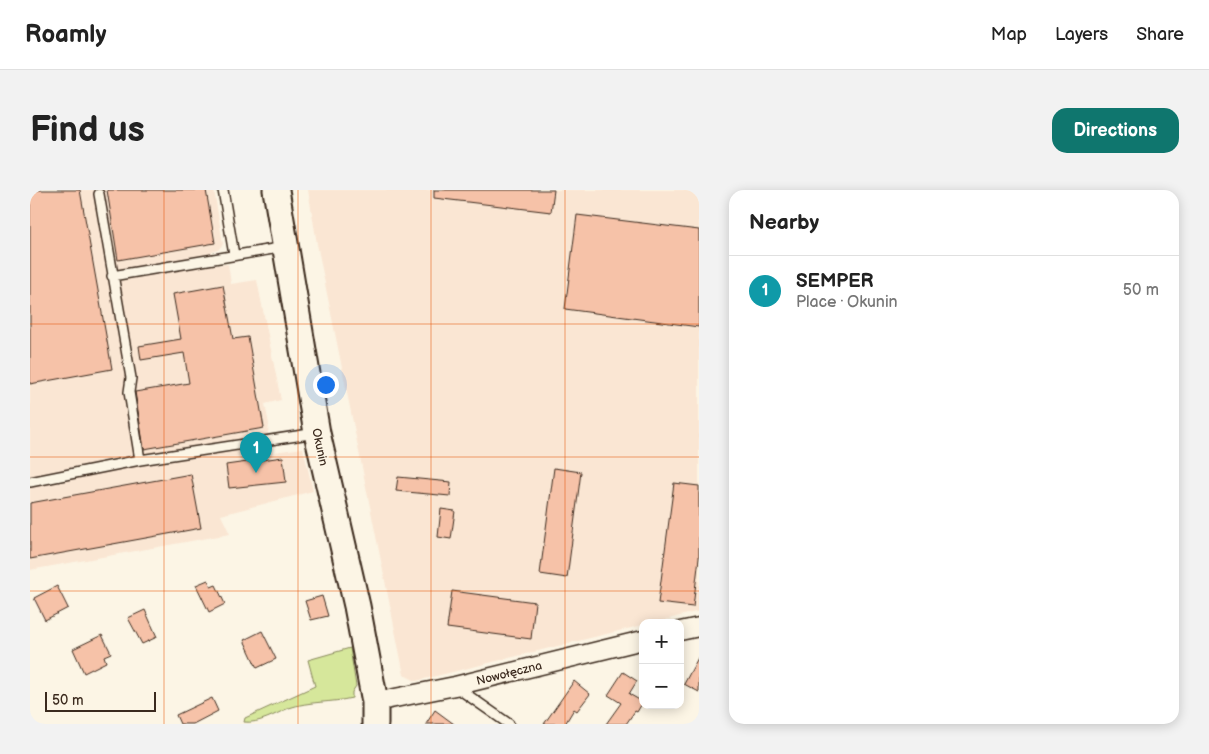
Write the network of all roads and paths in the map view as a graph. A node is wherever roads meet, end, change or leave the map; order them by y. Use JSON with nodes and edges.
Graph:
{"nodes":[{"id":1,"x":223,"y":190,"type":"edge"},
{"id":2,"x":276,"y":190,"type":"edge"},
{"id":3,"x":99,"y":194,"type":"dead end"},
{"id":4,"x":285,"y":247,"type":"junction"},
{"id":5,"x":234,"y":255,"type":"junction"},
{"id":6,"x":112,"y":276,"type":"junction"},
{"id":7,"x":317,"y":433,"type":"junction"},
{"id":8,"x":140,"y":460,"type":"junction"},
{"id":9,"x":30,"y":482,"type":"edge"},
{"id":10,"x":699,"y":627,"type":"edge"},
{"id":11,"x":684,"y":630,"type":"edge"},
{"id":12,"x":639,"y":641,"type":"edge"},
{"id":13,"x":455,"y":686,"type":"junction"},
{"id":14,"x":375,"y":713,"type":"edge"},
{"id":15,"x":509,"y":724,"type":"edge"}],
"edges":[{"from":1,"to":5,"type":"lane"},
{"from":2,"to":4,"type":"main road","name":"Okunin"},
{"from":3,"to":6,"type":"lane"},
{"from":4,"to":5,"type":"lane"},
{"from":4,"to":7,"type":"main road","name":"Okunin"},
{"from":5,"to":6,"type":"lane"},
{"from":6,"to":8,"type":"lane"},
{"from":7,"to":8,"type":"lane"},
{"from":7,"to":14,"type":"main road","name":"Okunin"},
{"from":8,"to":9,"type":"lane"},
{"from":10,"to":11,"type":"street"},
{"from":12,"to":13,"type":"street","name":"Nowołęczna"},
{"from":13,"to":14,"type":"street","name":"Nowołęczna"},
{"from":13,"to":15,"type":"lane"}]}
